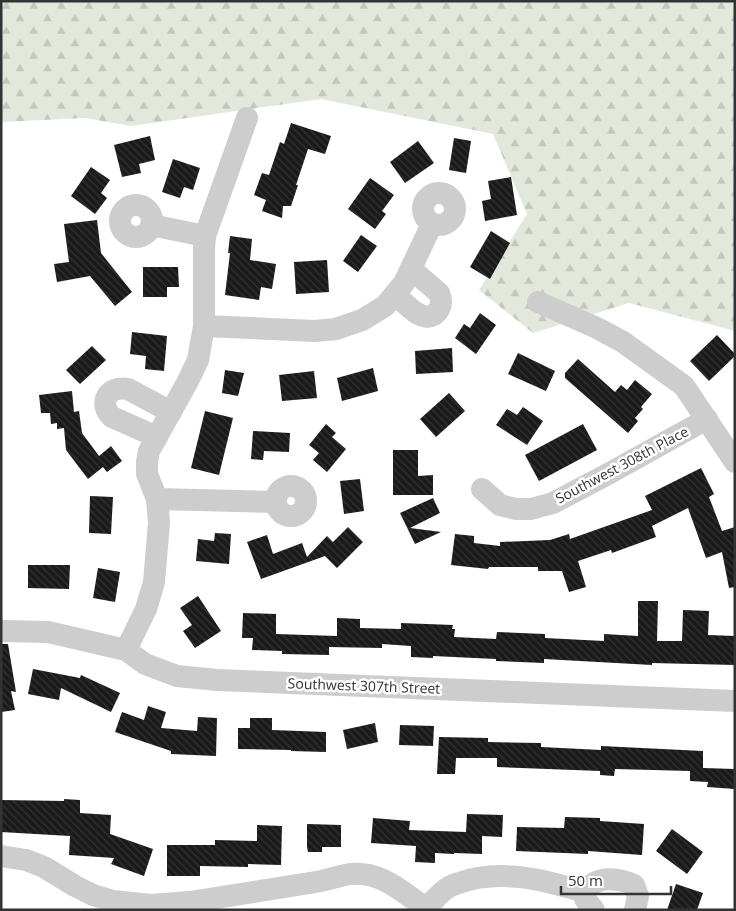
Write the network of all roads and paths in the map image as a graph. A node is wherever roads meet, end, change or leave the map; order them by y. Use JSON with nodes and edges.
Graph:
{"nodes":[{"id":1,"x":247,"y":118,"type":"dead end"},
{"id":2,"x":432,"y":224,"type":"dead end"},
{"id":3,"x":151,"y":225,"type":"dead end"},
{"id":4,"x":205,"y":236,"type":"junction"},
{"id":5,"x":411,"y":270,"type":"junction"},
{"id":6,"x":395,"y":294,"type":"junction"},
{"id":7,"x":538,"y":302,"type":"dead end"},
{"id":8,"x":204,"y":326,"type":"junction"},
{"id":9,"x":171,"y":412,"type":"junction"},
{"id":10,"x":707,"y":419,"type":"junction"},
{"id":11,"x":157,"y":437,"type":"junction"},
{"id":12,"x":735,"y":462,"type":"edge"},
{"id":13,"x":482,"y":489,"type":"dead end"},
{"id":14,"x":157,"y":499,"type":"junction"},
{"id":15,"x":275,"y":502,"type":"dead end"},
{"id":16,"x":1,"y":631,"type":"edge"},
{"id":17,"x":126,"y":650,"type":"junction"},
{"id":18,"x":735,"y":701,"type":"edge"},
{"id":19,"x":1,"y":856,"type":"edge"},
{"id":20,"x":589,"y":901,"type":"edge"},
{"id":21,"x":426,"y":909,"type":"edge"},
{"id":22,"x":635,"y":910,"type":"edge"}],
"edges":[{"from":1,"to":4,"type":"street"},
{"from":2,"to":5,"type":"street"},
{"from":3,"to":4,"type":"street"},
{"from":4,"to":8,"type":"street"},
{"from":5,"to":6,"type":"street"},
{"from":5,"to":6,"type":"street"},
{"from":6,"to":8,"type":"street"},
{"from":7,"to":10,"type":"street"},
{"from":8,"to":9,"type":"street"},
{"from":9,"to":11,"type":"street"},
{"from":9,"to":11,"type":"street"},
{"from":10,"to":12,"type":"street"},
{"from":10,"to":13,"type":"street","name":"Southwest 308th Place"},
{"from":11,"to":14,"type":"street"},
{"from":14,"to":15,"type":"street"},
{"from":14,"to":17,"type":"street"},
{"from":16,"to":17,"type":"street","name":"Southwest 307th Street"},
{"from":17,"to":18,"type":"street","name":"Southwest 307th Street"},
{"from":19,"to":21,"type":"street"},
{"from":20,"to":21,"type":"street"},
{"from":20,"to":22,"type":"street"}]}
